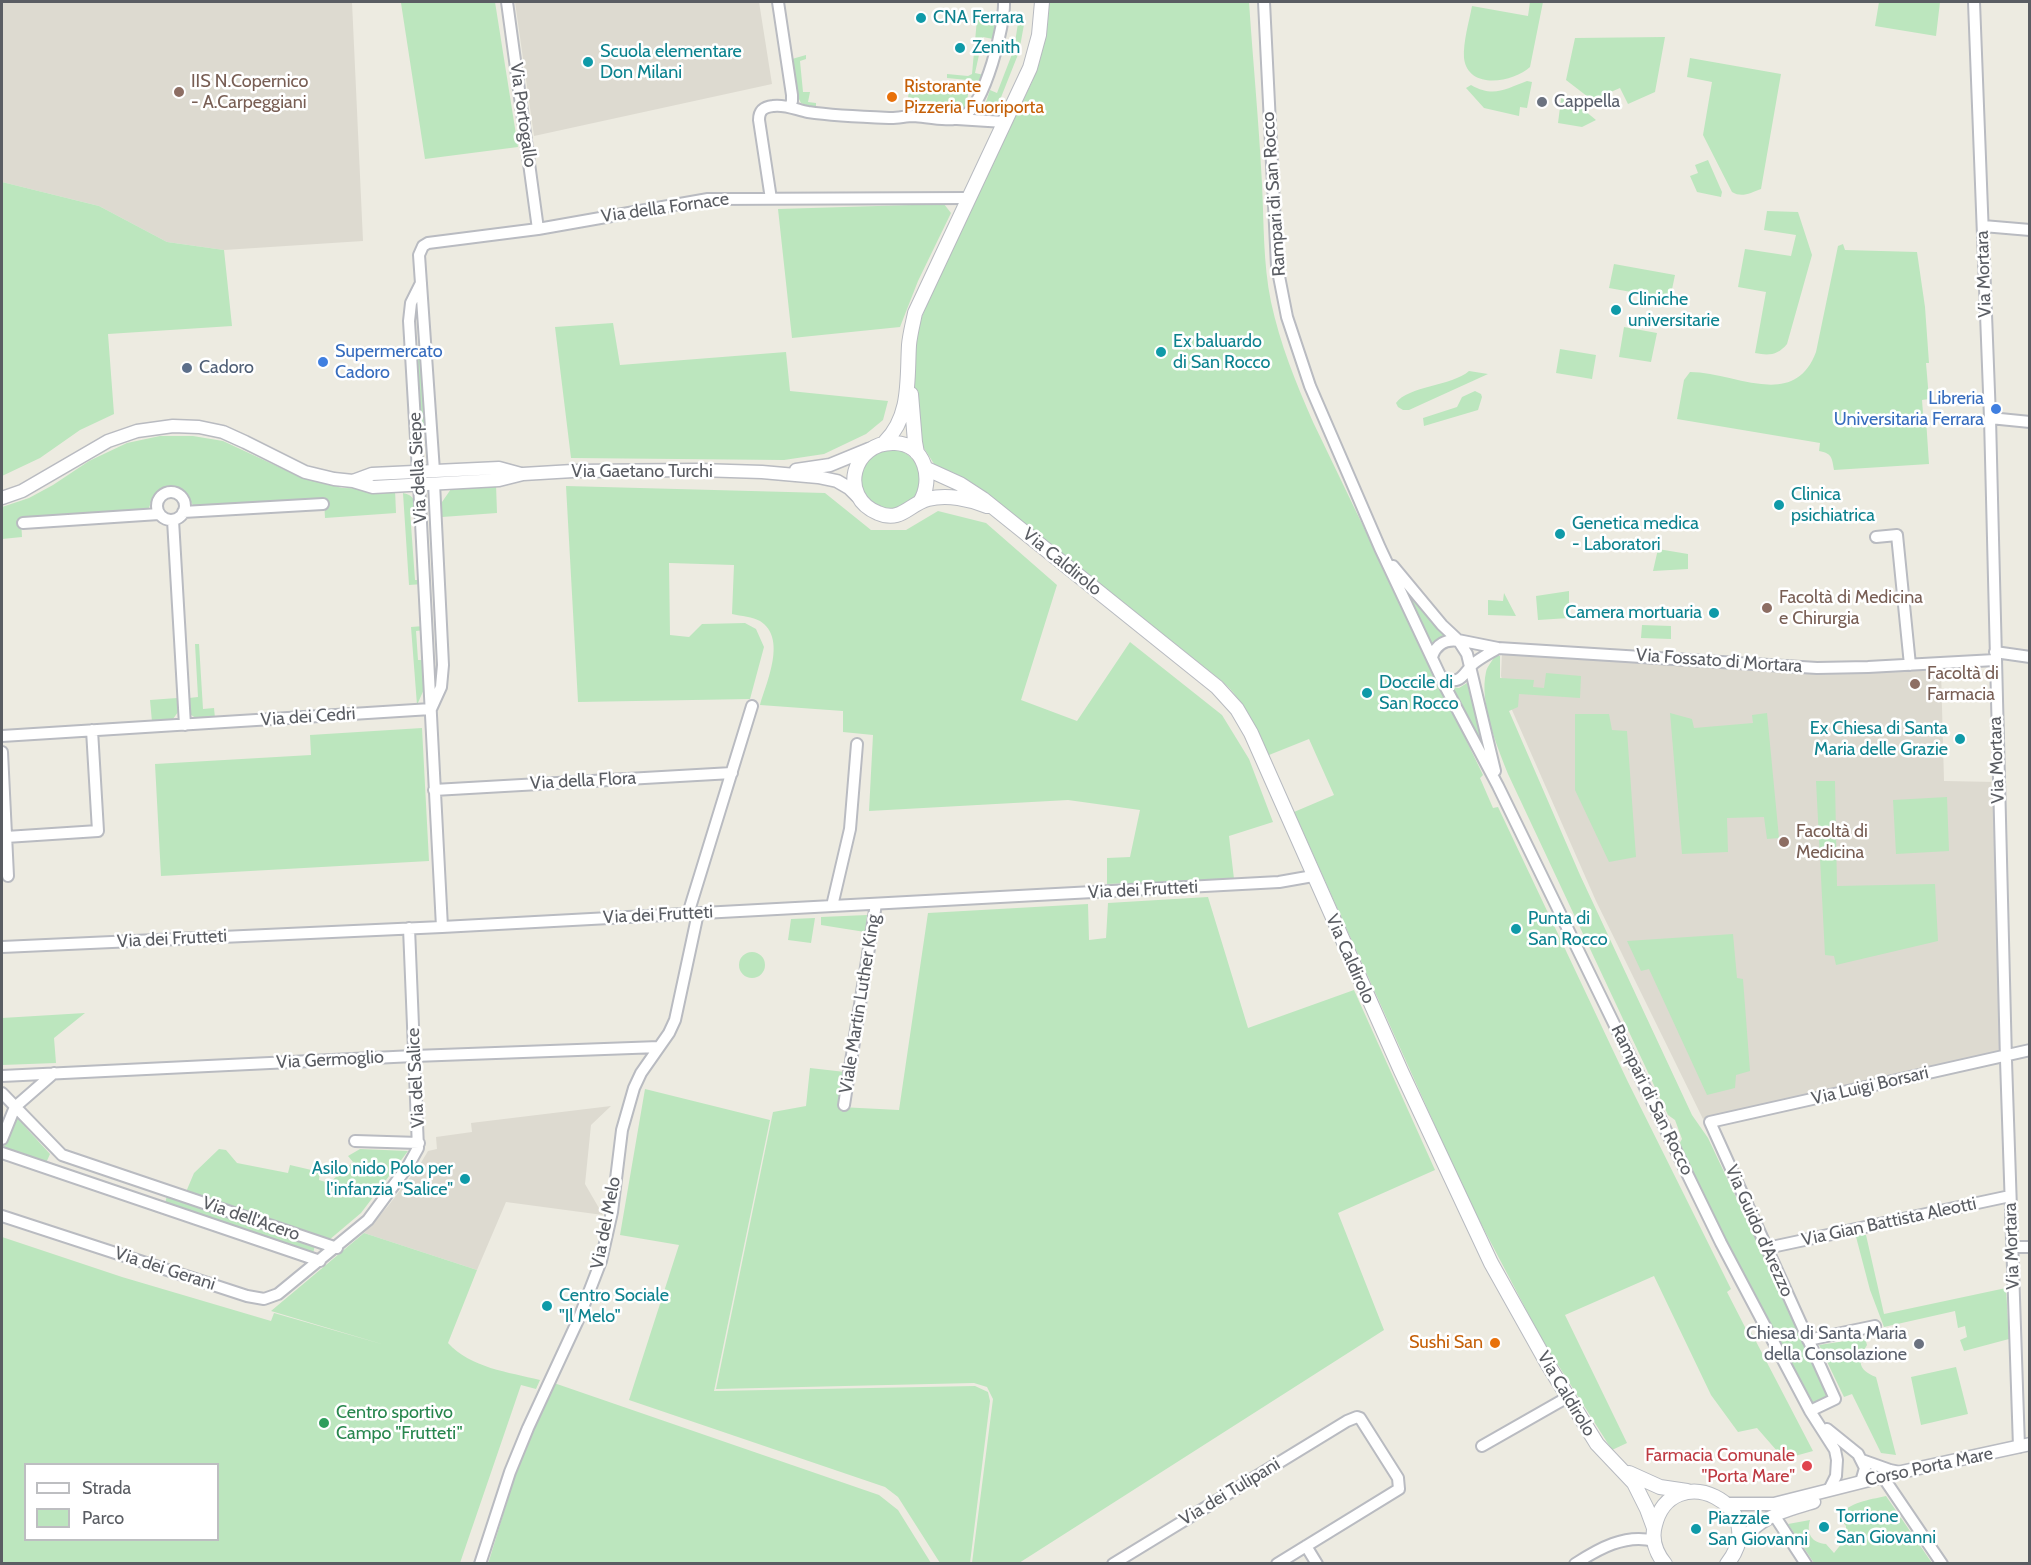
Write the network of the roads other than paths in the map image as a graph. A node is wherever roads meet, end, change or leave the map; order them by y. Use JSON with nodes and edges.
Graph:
{"nodes":[{"id":1,"x":507,"y":2,"type":"edge"},
{"id":2,"x":778,"y":2,"type":"edge"},
{"id":3,"x":1004,"y":2,"type":"edge"},
{"id":4,"x":1042,"y":2,"type":"edge"},
{"id":5,"x":1264,"y":2,"type":"edge"},
{"id":6,"x":1974,"y":2,"type":"edge"},
{"id":7,"x":790,"y":82,"type":"junction"},
{"id":8,"x":975,"y":101,"type":"junction"},
{"id":9,"x":775,"y":105,"type":"junction"},
{"id":10,"x":790,"y":107,"type":"junction"},
{"id":11,"x":952,"y":119,"type":"junction"},
{"id":12,"x":1004,"y":122,"type":"junction"},
{"id":13,"x":969,"y":198,"type":"junction"},
{"id":14,"x":771,"y":199,"type":"junction"},
{"id":15,"x":1983,"y":226,"type":"junction"},
{"id":16,"x":538,"y":229,"type":"junction"},
{"id":17,"x":2030,"y":230,"type":"edge"},
{"id":18,"x":435,"y":241,"type":"joint"},
{"id":19,"x":421,"y":282,"type":"junction"},
{"id":20,"x":423,"y":320,"type":"junction"},
{"id":21,"x":409,"y":321,"type":"junction"},
{"id":22,"x":425,"y":346,"type":"junction"},
{"id":23,"x":411,"y":347,"type":"junction"},
{"id":24,"x":909,"y":377,"type":"junction"},
{"id":25,"x":1990,"y":418,"type":"junction"},
{"id":26,"x":2030,"y":422,"type":"edge"},
{"id":27,"x":885,"y":442,"type":"junction"},
{"id":28,"x":868,"y":450,"type":"junction"},
{"id":29,"x":917,"y":453,"type":"junction"},
{"id":30,"x":927,"y":469,"type":"junction"},
{"id":31,"x":762,"y":472,"type":"junction"},
{"id":32,"x":434,"y":477,"type":"junction"},
{"id":33,"x":418,"y":478,"type":"junction"},
{"id":34,"x":857,"y":496,"type":"junction"},
{"id":35,"x":2,"y":498,"type":"edge"},
{"id":36,"x":920,"y":502,"type":"junction"},
{"id":37,"x":322,"y":504,"type":"dead end"},
{"id":38,"x":183,"y":512,"type":"junction"},
{"id":39,"x":159,"y":514,"type":"junction"},
{"id":40,"x":1002,"y":514,"type":"junction"},
{"id":41,"x":173,"y":520,"type":"junction"},
{"id":42,"x":23,"y":523,"type":"dead end"},
{"id":43,"x":1876,"y":537,"type":"dead end"},
{"id":44,"x":1380,"y":549,"type":"junction"},
{"id":45,"x":439,"y":587,"type":"junction"},
{"id":46,"x":425,"y":588,"type":"junction"},
{"id":47,"x":440,"y":619,"type":"junction"},
{"id":48,"x":427,"y":620,"type":"junction"},
{"id":49,"x":1459,"y":641,"type":"junction"},
{"id":50,"x":1498,"y":648,"type":"junction"},
{"id":51,"x":1995,"y":656,"type":"junction"},
{"id":52,"x":1432,"y":657,"type":"junction"},
{"id":53,"x":2030,"y":657,"type":"edge"},
{"id":54,"x":1910,"y":665,"type":"junction"},
{"id":55,"x":1471,"y":666,"type":"junction"},
{"id":56,"x":1442,"y":677,"type":"junction"},
{"id":57,"x":752,"y":706,"type":"dead end"},
{"id":58,"x":431,"y":710,"type":"junction"},
{"id":59,"x":185,"y":725,"type":"junction"},
{"id":60,"x":92,"y":730,"type":"junction"},
{"id":61,"x":2,"y":736,"type":"edge"},
{"id":62,"x":857,"y":744,"type":"dead end"},
{"id":63,"x":2,"y":752,"type":"edge"},
{"id":64,"x":732,"y":773,"type":"junction"},
{"id":65,"x":1498,"y":786,"type":"junction"},
{"id":66,"x":434,"y":790,"type":"junction"},
{"id":67,"x":6,"y":837,"type":"junction"},
{"id":68,"x":8,"y":876,"type":"dead end"},
{"id":69,"x":1313,"y":876,"type":"junction"},
{"id":70,"x":876,"y":904,"type":"junction"},
{"id":71,"x":832,"y":906,"type":"junction"},
{"id":72,"x":693,"y":913,"type":"junction"},
{"id":73,"x":442,"y":927,"type":"junction"},
{"id":74,"x":409,"y":928,"type":"junction"},
{"id":75,"x":2,"y":947,"type":"edge"},
{"id":76,"x":659,"y":1047,"type":"junction"},
{"id":77,"x":2030,"y":1050,"type":"edge"},
{"id":78,"x":2006,"y":1055,"type":"junction"},
{"id":79,"x":414,"y":1056,"type":"junction"},
{"id":80,"x":54,"y":1073,"type":"junction"},
{"id":81,"x":2,"y":1076,"type":"edge"},
{"id":82,"x":2,"y":1093,"type":"edge"},
{"id":83,"x":844,"y":1105,"type":"dead end"},
{"id":84,"x":15,"y":1107,"type":"junction"},
{"id":85,"x":1710,"y":1122,"type":"joint"},
{"id":86,"x":2,"y":1139,"type":"edge"},
{"id":87,"x":354,"y":1141,"type":"dead end"},
{"id":88,"x":419,"y":1143,"type":"junction"},
{"id":89,"x":2,"y":1153,"type":"edge"},
{"id":90,"x":69,"y":1157,"type":"junction"},
{"id":91,"x":61,"y":1173,"type":"junction"},
{"id":92,"x":120,"y":1174,"type":"junction"},
{"id":93,"x":165,"y":1190,"type":"junction"},
{"id":94,"x":113,"y":1191,"type":"junction"},
{"id":95,"x":2010,"y":1196,"type":"junction"},
{"id":96,"x":158,"y":1206,"type":"junction"},
{"id":97,"x":2,"y":1216,"type":"edge"},
{"id":98,"x":2030,"y":1246,"type":"edge"},
{"id":99,"x":2013,"y":1247,"type":"junction"},
{"id":100,"x":337,"y":1248,"type":"junction"},
{"id":101,"x":1767,"y":1248,"type":"junction"},
{"id":102,"x":320,"y":1261,"type":"junction"},
{"id":103,"x":1875,"y":1326,"type":"dead end"},
{"id":104,"x":1808,"y":1340,"type":"junction"},
{"id":105,"x":1568,"y":1397,"type":"junction"},
{"id":106,"x":1810,"y":1411,"type":"junction"},
{"id":107,"x":1482,"y":1446,"type":"dead end"},
{"id":108,"x":2024,"y":1446,"type":"edge"},
{"id":109,"x":1862,"y":1460,"type":"junction"},
{"id":110,"x":1622,"y":1469,"type":"junction"},
{"id":111,"x":1901,"y":1472,"type":"junction"},
{"id":112,"x":1883,"y":1477,"type":"junction"},
{"id":113,"x":1861,"y":1482,"type":"junction"},
{"id":114,"x":1829,"y":1490,"type":"junction"},
{"id":115,"x":1693,"y":1491,"type":"junction"},
{"id":116,"x":1727,"y":1504,"type":"junction"},
{"id":117,"x":1774,"y":1515,"type":"junction"},
{"id":118,"x":1654,"y":1534,"type":"junction"},
{"id":119,"x":1738,"y":1544,"type":"junction"},
{"id":120,"x":1306,"y":1546,"type":"junction"},
{"id":121,"x":1662,"y":1562,"type":"edge"},
{"id":122,"x":480,"y":1563,"type":"edge"},
{"id":123,"x":1113,"y":1563,"type":"edge"},
{"id":124,"x":1277,"y":1563,"type":"edge"},
{"id":125,"x":1317,"y":1563,"type":"edge"},
{"id":126,"x":1575,"y":1563,"type":"edge"},
{"id":127,"x":1727,"y":1563,"type":"edge"},
{"id":128,"x":1806,"y":1563,"type":"edge"},
{"id":129,"x":1942,"y":1563,"type":"edge"}],
"edges":[{"from":1,"to":16,"type":"street","name":"Via Portogallo"},
{"from":2,"to":7,"type":"street"},
{"from":3,"to":8,"type":"street"},
{"from":4,"to":12,"type":"main road"},
{"from":5,"to":44,"type":"street","name":"Rampari di San Rocco"},
{"from":6,"to":15,"type":"street","name":"Via Mortara"},
{"from":7,"to":9,"type":"street"},
{"from":7,"to":10,"type":"street"},
{"from":8,"to":11,"type":"street"},
{"from":8,"to":12,"type":"street"},
{"from":9,"to":10,"type":"street"},
{"from":9,"to":14,"type":"street"},
{"from":10,"to":11,"type":"street"},
{"from":11,"to":12,"type":"street"},
{"from":12,"to":13,"type":"main road"},
{"from":13,"to":14,"type":"street","name":"Via della Fornace"},
{"from":13,"to":24,"type":"main road"},
{"from":14,"to":16,"type":"street","name":"Via della Fornace"},
{"from":15,"to":17,"type":"street"},
{"from":15,"to":25,"type":"street","name":"Via Mortara"},
{"from":16,"to":18,"type":"street","name":"Via della Fornace"},
{"from":18,"to":19,"type":"street","name":"Via della Siepe"},
{"from":19,"to":20,"type":"street","name":"Via della Siepe"},
{"from":19,"to":21,"type":"street","name":"Via della Siepe"},
{"from":20,"to":21,"type":"street"},
{"from":20,"to":22,"type":"street","name":"Via della Siepe"},
{"from":21,"to":23,"type":"street","name":"Via della Siepe"},
{"from":22,"to":23,"type":"street"},
{"from":22,"to":32,"type":"street","name":"Via della Siepe"},
{"from":23,"to":33,"type":"street","name":"Via della Siepe"},
{"from":24,"to":27,"type":"main road"},
{"from":24,"to":29,"type":"main road"},
{"from":25,"to":26,"type":"street"},
{"from":25,"to":51,"type":"street","name":"Via Mortara"},
{"from":27,"to":28,"type":"main road"},
{"from":27,"to":29,"type":"main road"},
{"from":28,"to":31,"type":"street","name":"Via Gaetano Turchi"},
{"from":28,"to":34,"type":"main road"},
{"from":29,"to":30,"type":"main road"},
{"from":30,"to":36,"type":"main road"},
{"from":30,"to":40,"type":"main road","name":"Via Caldirolo"},
{"from":31,"to":32,"type":"street","name":"Via Gaetano Turchi"},
{"from":31,"to":34,"type":"street","name":"Via Gaetano Turchi"},
{"from":32,"to":33,"type":"street","name":"Via Gaetano Turchi"},
{"from":32,"to":45,"type":"street","name":"Via della Siepe"},
{"from":33,"to":35,"type":"street","name":"Via Gaetano Turchi"},
{"from":33,"to":46,"type":"street","name":"Via della Siepe"},
{"from":34,"to":36,"type":"main road","name":"Via Caldirolo"},
{"from":36,"to":40,"type":"main road","name":"Via Caldirolo"},
{"from":37,"to":38,"type":"street"},
{"from":38,"to":39,"type":"street"},
{"from":38,"to":41,"type":"street"},
{"from":39,"to":41,"type":"street"},
{"from":39,"to":42,"type":"street"},
{"from":40,"to":69,"type":"main road","name":"Via Caldirolo"},
{"from":41,"to":59,"type":"street"},
{"from":43,"to":54,"type":"street"},
{"from":44,"to":49,"type":"street","name":"Rampari di San Rocco"},
{"from":44,"to":52,"type":"street","name":"Rampari di San Rocco"},
{"from":45,"to":46,"type":"street"},
{"from":45,"to":47,"type":"street","name":"Via della Siepe"},
{"from":46,"to":48,"type":"street","name":"Via della Siepe"},
{"from":47,"to":48,"type":"street"},
{"from":47,"to":58,"type":"street","name":"Via della Siepe"},
{"from":48,"to":58,"type":"street","name":"Via della Siepe"},
{"from":49,"to":50,"type":"street","name":"Via Fossato di Mortara"},
{"from":49,"to":52,"type":"street"},
{"from":49,"to":55,"type":"street","name":"Rampari di San Rocco"},
{"from":50,"to":54,"type":"street","name":"Via Fossato di Mortara"},
{"from":50,"to":55,"type":"street"},
{"from":51,"to":53,"type":"street","name":"Via Fossato di Mortara"},
{"from":51,"to":54,"type":"street","name":"Via Fossato di Mortara"},
{"from":51,"to":78,"type":"street","name":"Via Mortara"},
{"from":52,"to":56,"type":"street","name":"Rampari di San Rocco"},
{"from":55,"to":56,"type":"street"},
{"from":55,"to":65,"type":"street","name":"Rampari di San Rocco"},
{"from":56,"to":65,"type":"street","name":"Rampari di San Rocco"},
{"from":57,"to":64,"type":"street","name":"Via del Melo"},
{"from":58,"to":59,"type":"street","name":"Via dei Cedri"},
{"from":58,"to":66,"type":"street","name":"Via della Siepe"},
{"from":59,"to":60,"type":"street","name":"Via dei Cedri"},
{"from":60,"to":61,"type":"street","name":"Via dei Cedri"},
{"from":60,"to":67,"type":"street"},
{"from":62,"to":71,"type":"street"},
{"from":63,"to":67,"type":"street"},
{"from":64,"to":66,"type":"street","name":"Via della Flora"},
{"from":64,"to":72,"type":"street","name":"Via del Melo"},
{"from":65,"to":106,"type":"street","name":"Rampari di San Rocco"},
{"from":66,"to":73,"type":"street","name":"Via della Siepe"},
{"from":67,"to":68,"type":"street"},
{"from":69,"to":70,"type":"street","name":"Via dei Frutteti"},
{"from":69,"to":105,"type":"main road","name":"Via Caldirolo"},
{"from":70,"to":71,"type":"street","name":"Via dei Frutteti"},
{"from":70,"to":83,"type":"street","name":"Viale Martin Luther King"},
{"from":71,"to":72,"type":"street","name":"Via dei Frutteti"},
{"from":72,"to":73,"type":"street","name":"Via dei Frutteti"},
{"from":72,"to":76,"type":"street","name":"Via del Melo"},
{"from":73,"to":74,"type":"street","name":"Via dei Frutteti"},
{"from":74,"to":75,"type":"street","name":"Via dei Frutteti"},
{"from":74,"to":79,"type":"street","name":"Via del Salice"},
{"from":76,"to":79,"type":"street","name":"Via Germoglio"},
{"from":76,"to":122,"type":"street","name":"Via del Melo"},
{"from":77,"to":78,"type":"street","name":"Via Luigi Borsari"},
{"from":78,"to":85,"type":"street","name":"Via Luigi Borsari"},
{"from":78,"to":95,"type":"street","name":"Via Mortara"},
{"from":79,"to":80,"type":"street","name":"Via Germoglio"},
{"from":79,"to":88,"type":"street","name":"Via del Salice"},
{"from":80,"to":81,"type":"street","name":"Via Germoglio"},
{"from":80,"to":84,"type":"street"},
{"from":82,"to":84,"type":"street","name":"Via dell'Acero"},
{"from":84,"to":86,"type":"street"},
{"from":84,"to":90,"type":"street","name":"Via dell'Acero"},
{"from":85,"to":101,"type":"street","name":"Via Guido d'Arezzo"},
{"from":87,"to":88,"type":"street"},
{"from":88,"to":100,"type":"street","name":"Via del Salice"},
{"from":89,"to":91,"type":"street","name":"Via dell'Acero"},
{"from":90,"to":91,"type":"street"},
{"from":90,"to":92,"type":"street","name":"Via dell'Acero"},
{"from":91,"to":94,"type":"street","name":"Via dell'Acero"},
{"from":92,"to":93,"type":"street","name":"Via dell'Acero"},
{"from":92,"to":94,"type":"street"},
{"from":93,"to":96,"type":"street"},
{"from":93,"to":100,"type":"street","name":"Via dell'Acero"},
{"from":94,"to":96,"type":"street","name":"Via dell'Acero"},
{"from":95,"to":99,"type":"street","name":"Via Mortara"},
{"from":95,"to":101,"type":"street","name":"Via Gian Battista Aleotti"},
{"from":96,"to":102,"type":"street","name":"Via dell'Acero"},
{"from":97,"to":102,"type":"street","name":"Via dei Gerani"},
{"from":98,"to":99,"type":"street"},
{"from":99,"to":108,"type":"street","name":"Via Mortara"},
{"from":100,"to":102,"type":"street","name":"Via del Salice"},
{"from":101,"to":104,"type":"street","name":"Via Guido d'Arezzo"},
{"from":103,"to":104,"type":"street"},
{"from":104,"to":106,"type":"street","name":"Via Guido d'Arezzo"},
{"from":105,"to":107,"type":"street"},
{"from":105,"to":110,"type":"main road","name":"Via Caldirolo"},
{"from":106,"to":109,"type":"street","name":"Rampari di San Rocco"},
{"from":106,"to":114,"type":"street","name":"Rampari di San Rocco"},
{"from":108,"to":111,"type":"street","name":"Corso Porta Mare"},
{"from":109,"to":111,"type":"street","name":"Rampari di San Rocco"},
{"from":109,"to":113,"type":"street"},
{"from":110,"to":115,"type":"main road","name":"Via Caldirolo"},
{"from":110,"to":118,"type":"main road","name":"Via Caldirolo"},
{"from":111,"to":112,"type":"street","name":"Corso Porta Mare"},
{"from":112,"to":113,"type":"street","name":"Corso Porta Mare"},
{"from":112,"to":129,"type":"street"},
{"from":113,"to":114,"type":"street","name":"Corso Porta Mare"},
{"from":114,"to":116,"type":"street","name":"Corso Porta Mare"},
{"from":114,"to":117,"type":"street","name":"Corso Porta Mare"},
{"from":115,"to":116,"type":"main road"},
{"from":115,"to":118,"type":"main road"},
{"from":116,"to":119,"type":"main road"},
{"from":117,"to":119,"type":"street","name":"Corso Porta Mare"},
{"from":117,"to":128,"type":"street"},
{"from":118,"to":121,"type":"main road"},
{"from":118,"to":126,"type":"street"},
{"from":119,"to":127,"type":"main road"},
{"from":120,"to":123,"type":"street","name":"Via dei Tulipani"},
{"from":120,"to":124,"type":"street"},
{"from":120,"to":125,"type":"street"}]}
